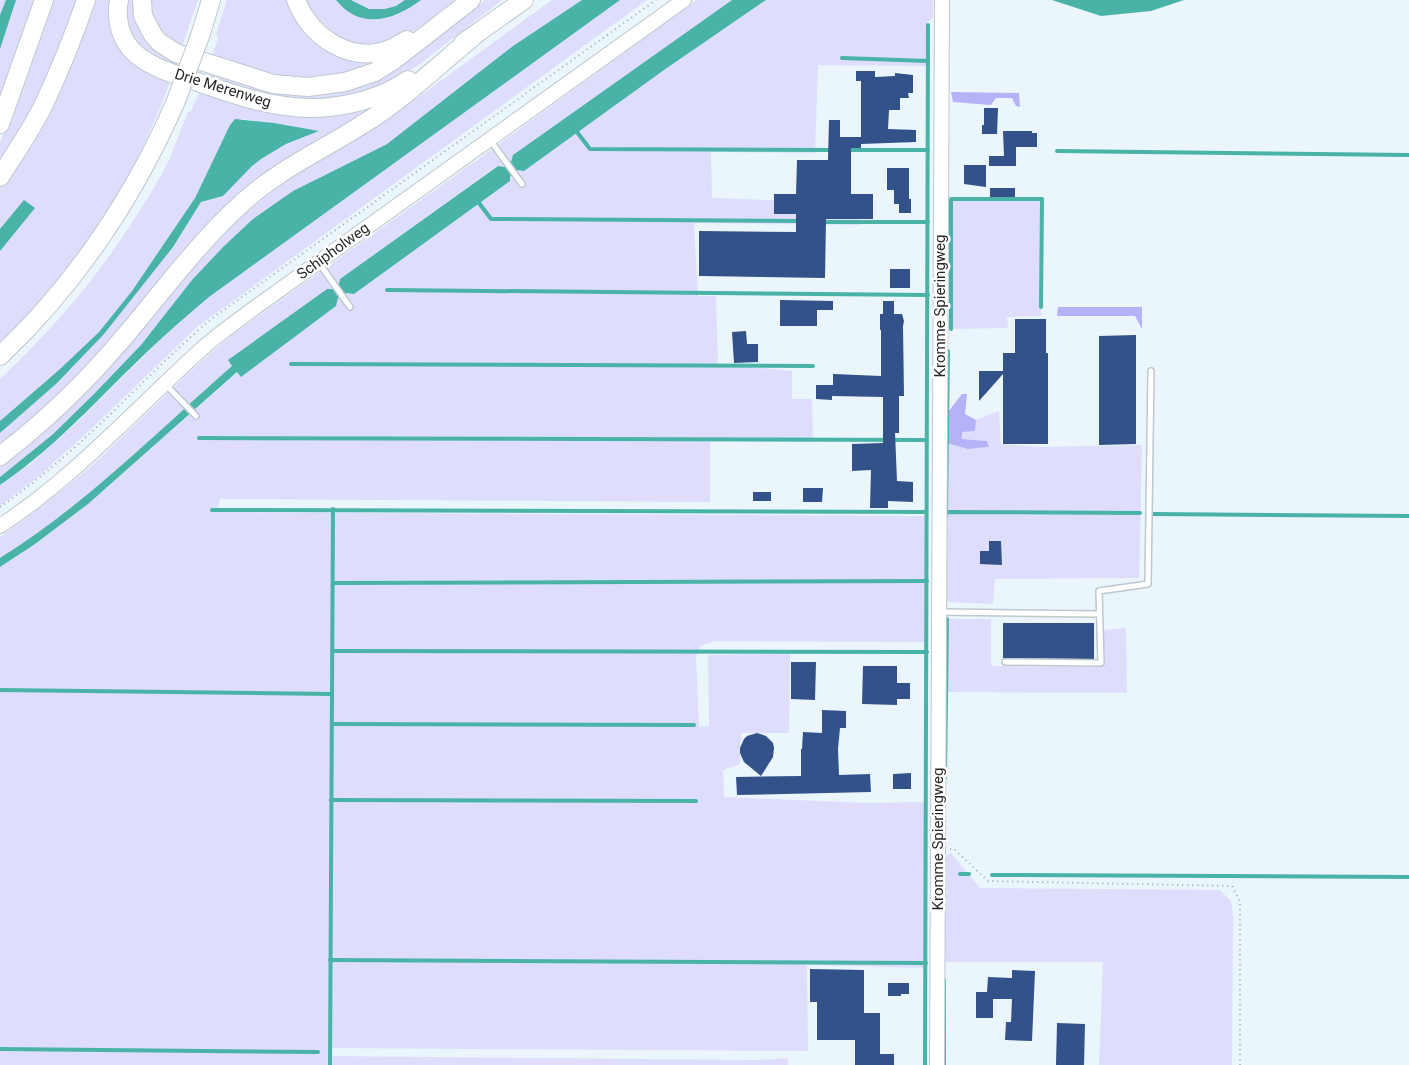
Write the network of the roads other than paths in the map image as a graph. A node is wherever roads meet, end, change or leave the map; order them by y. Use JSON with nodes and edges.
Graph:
{"nodes":[{"id":1,"x":44,"y":0,"type":"edge"},
{"id":2,"x":86,"y":0,"type":"edge"},
{"id":3,"x":119,"y":0,"type":"edge"},
{"id":4,"x":142,"y":0,"type":"edge"},
{"id":5,"x":211,"y":0,"type":"edge"},
{"id":6,"x":296,"y":0,"type":"edge"},
{"id":7,"x":471,"y":0,"type":"edge"},
{"id":8,"x":524,"y":0,"type":"edge"},
{"id":9,"x":684,"y":0,"type":"edge"},
{"id":10,"x":942,"y":0,"type":"edge"},
{"id":11,"x":440,"y":22,"type":"junction"},
{"id":12,"x":473,"y":37,"type":"junction"},
{"id":13,"x":0,"y":124,"type":"edge"},
{"id":14,"x":490,"y":139,"type":"junction"},
{"id":15,"x":0,"y":177,"type":"edge"},
{"id":16,"x":522,"y":184,"type":"dead end"},
{"id":17,"x":318,"y":262,"type":"junction"},
{"id":18,"x":350,"y":307,"type":"dead end"},
{"id":19,"x":0,"y":356,"type":"edge"},
{"id":20,"x":1151,"y":371,"type":"dead end"},
{"id":21,"x":165,"y":384,"type":"junction"},
{"id":22,"x":194,"y":414,"type":"dead end"},
{"id":23,"x":0,"y":456,"type":"edge"},
{"id":24,"x":0,"y":526,"type":"edge"},
{"id":25,"x":939,"y":612,"type":"junction"},
{"id":26,"x":1099,"y":614,"type":"junction"},
{"id":27,"x":1005,"y":662,"type":"dead end"},
{"id":28,"x":937,"y":1065,"type":"edge"}],
"edges":[{"from":1,"to":13,"type":"highway"},
{"from":2,"to":15,"type":"highway"},
{"from":3,"to":12,"type":"highway","name":"Drie Merenweg"},
{"from":4,"to":11,"type":"highway","name":"Drie Merenweg"},
{"from":5,"to":19,"type":"highway","bridge":true},
{"from":6,"to":11,"type":"highway"},
{"from":7,"to":11,"type":"highway","name":"Drie Merenweg"},
{"from":8,"to":12,"type":"highway","name":"Drie Merenweg"},
{"from":9,"to":14,"type":"street","name":"Schipholweg"},
{"from":10,"to":25,"type":"street","name":"Kromme Spieringweg"},
{"from":12,"to":23,"type":"highway"},
{"from":14,"to":16,"type":"lane"},
{"from":14,"to":17,"type":"street","name":"Schipholweg"},
{"from":17,"to":18,"type":"lane"},
{"from":17,"to":21,"type":"street","name":"Schipholweg"},
{"from":20,"to":26,"type":"lane"},
{"from":21,"to":22,"type":"lane"},
{"from":21,"to":24,"type":"street","name":"Schipholweg"},
{"from":25,"to":26,"type":"lane"},
{"from":25,"to":28,"type":"street","name":"Kromme Spieringweg"},
{"from":26,"to":27,"type":"lane"}]}
